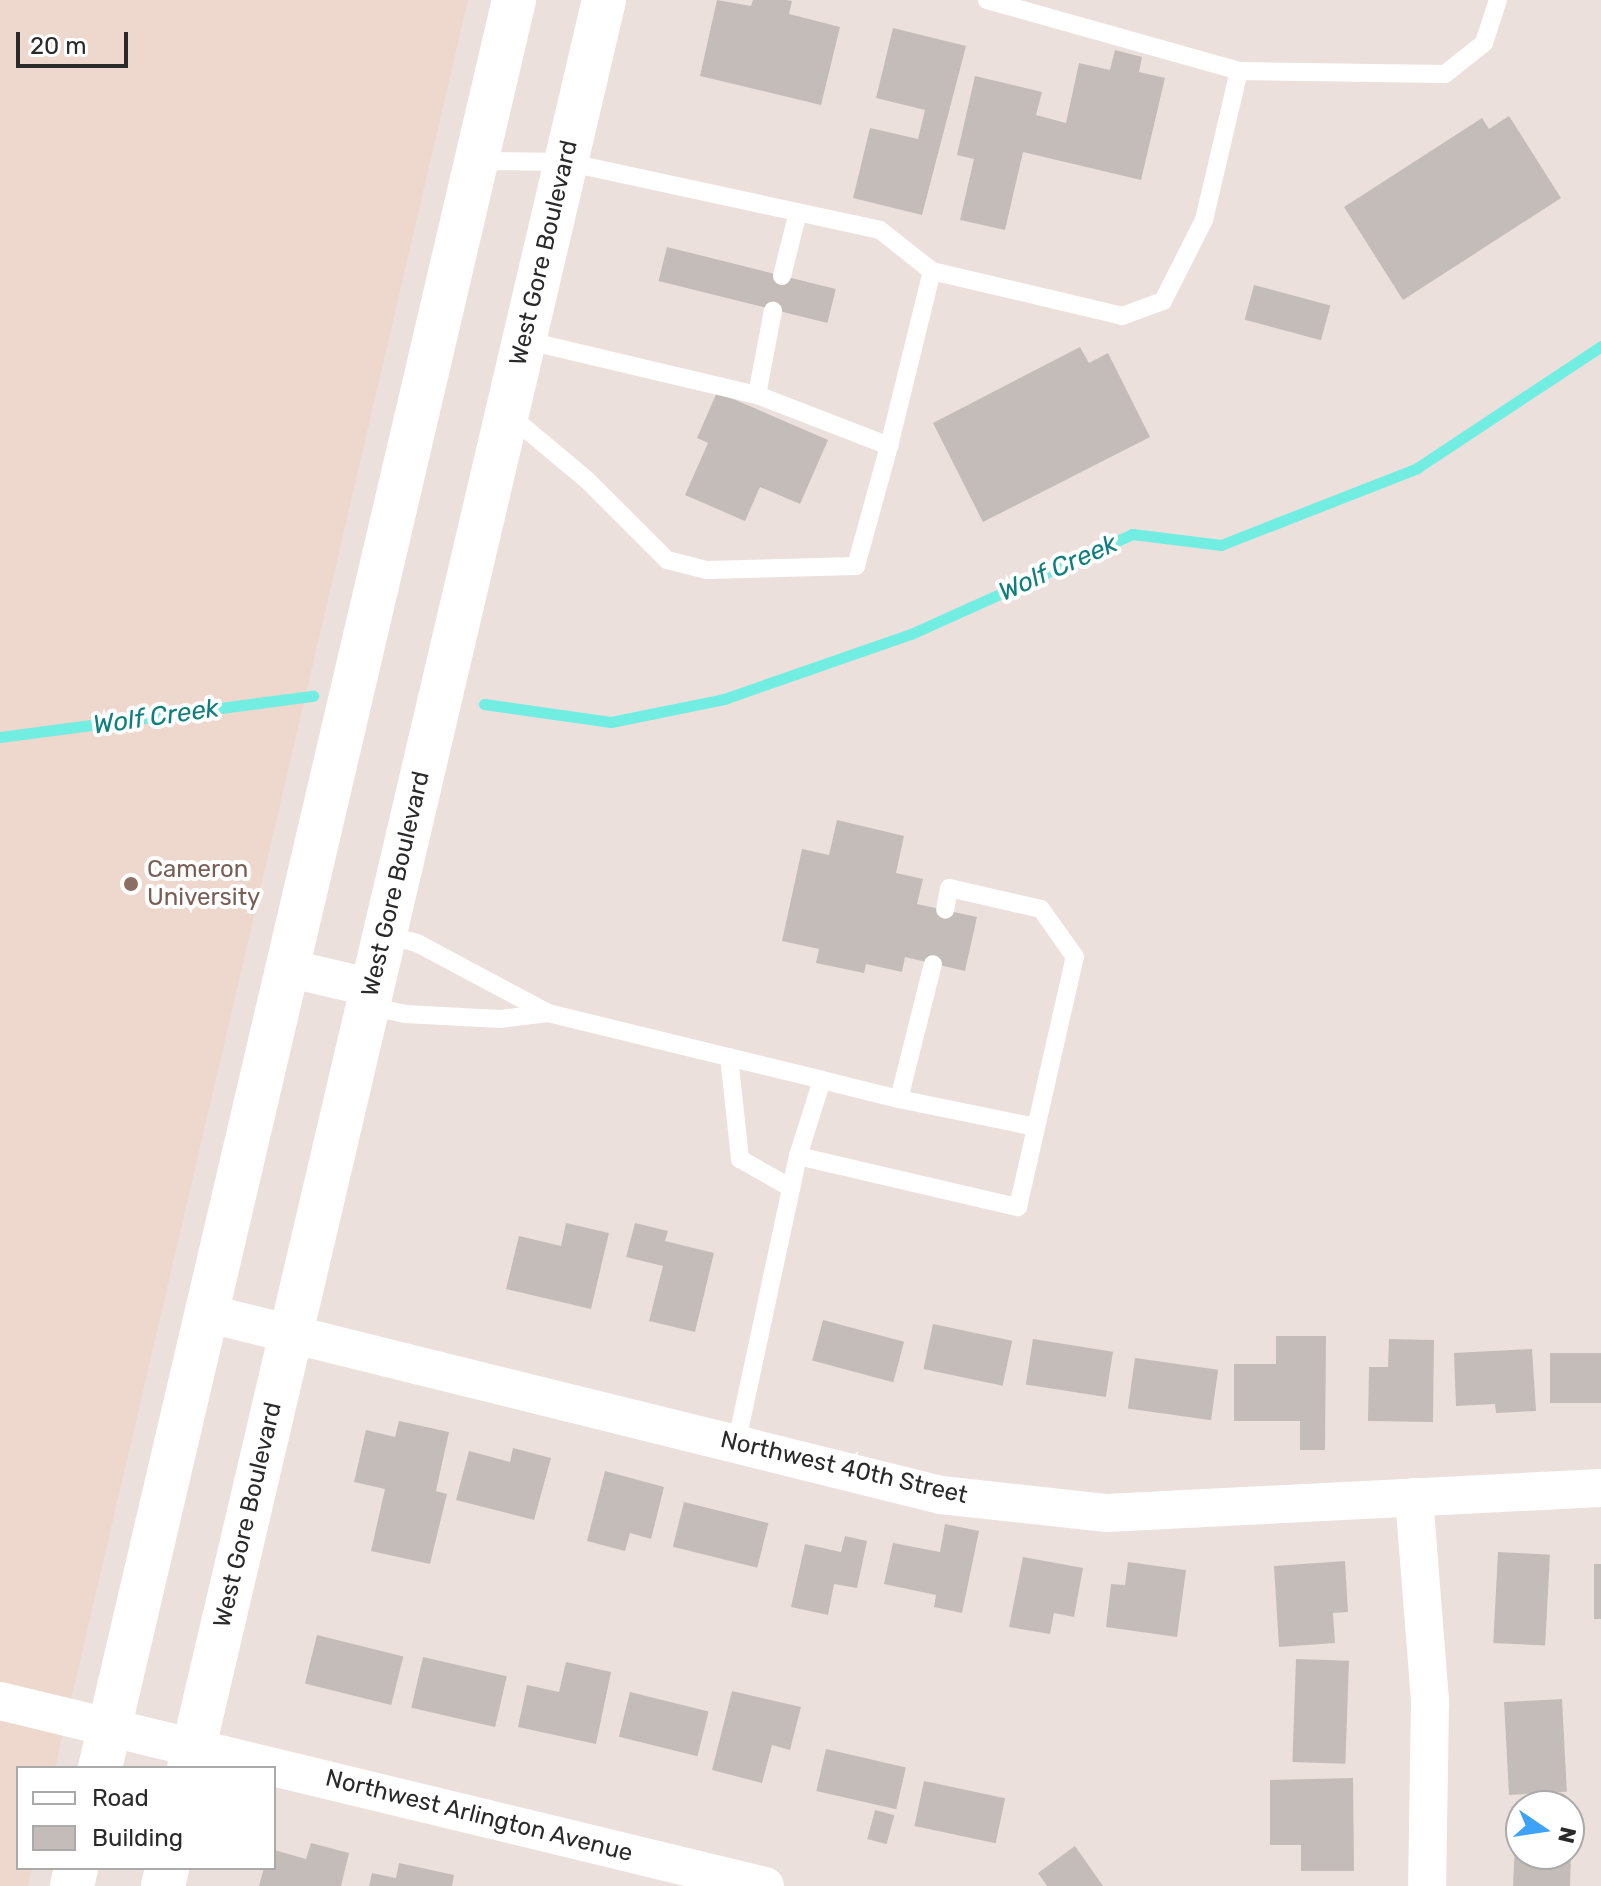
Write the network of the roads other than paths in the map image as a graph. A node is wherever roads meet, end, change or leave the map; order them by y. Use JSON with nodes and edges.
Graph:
{"nodes":[{"id":1,"x":514,"y":0,"type":"edge"},
{"id":2,"x":604,"y":0,"type":"edge"},
{"id":3,"x":987,"y":0,"type":"edge"},
{"id":4,"x":1498,"y":0,"type":"edge"},
{"id":5,"x":1239,"y":71,"type":"junction"},
{"id":6,"x":476,"y":161,"type":"junction"},
{"id":7,"x":566,"y":162,"type":"junction"},
{"id":8,"x":798,"y":212,"type":"junction"},
{"id":9,"x":932,"y":271,"type":"junction"},
{"id":10,"x":782,"y":276,"type":"dead end"},
{"id":11,"x":773,"y":310,"type":"dead end"},
{"id":12,"x":524,"y":340,"type":"junction"},
{"id":13,"x":757,"y":395,"type":"junction"},
{"id":14,"x":506,"y":412,"type":"junction"},
{"id":15,"x":889,"y":446,"type":"junction"},
{"id":16,"x":945,"y":910,"type":"dead end"},
{"id":17,"x":385,"y":935,"type":"junction"},
{"id":18,"x":933,"y":964,"type":"dead end"},
{"id":19,"x":287,"y":968,"type":"junction"},
{"id":20,"x":370,"y":997,"type":"junction"},
{"id":21,"x":548,"y":1013,"type":"junction"},
{"id":22,"x":729,"y":1057,"type":"junction"},
{"id":23,"x":822,"y":1080,"type":"junction"},
{"id":24,"x":899,"y":1099,"type":"junction"},
{"id":25,"x":1035,"y":1127,"type":"junction"},
{"id":26,"x":798,"y":1156,"type":"junction"},
{"id":27,"x":791,"y":1188,"type":"junction"},
{"id":28,"x":206,"y":1313,"type":"junction"},
{"id":29,"x":291,"y":1334,"type":"junction"},
{"id":30,"x":736,"y":1444,"type":"junction"},
{"id":31,"x":1601,"y":1488,"type":"edge"},
{"id":32,"x":1414,"y":1497,"type":"junction"},
{"id":33,"x":0,"y":1701,"type":"edge"},
{"id":34,"x":105,"y":1748,"type":"edge"},
{"id":35,"x":192,"y":1758,"type":"edge"},
{"id":36,"x":228,"y":1766,"type":"edge"},
{"id":37,"x":276,"y":1777,"type":"edge"},
{"id":38,"x":765,"y":1886,"type":"edge"},
{"id":39,"x":1427,"y":1886,"type":"edge"}],
"edges":[{"from":1,"to":6,"type":"main road"},
{"from":2,"to":7,"type":"main road","name":"West Gore Boulevard"},
{"from":3,"to":5,"type":"lane"},
{"from":4,"to":5,"type":"lane"},
{"from":5,"to":9,"type":"lane"},
{"from":6,"to":7,"type":"lane"},
{"from":6,"to":19,"type":"main road"},
{"from":7,"to":8,"type":"lane"},
{"from":7,"to":12,"type":"main road","name":"West Gore Boulevard"},
{"from":8,"to":9,"type":"lane"},
{"from":8,"to":10,"type":"lane"},
{"from":9,"to":15,"type":"lane"},
{"from":11,"to":13,"type":"lane"},
{"from":12,"to":13,"type":"lane"},
{"from":12,"to":14,"type":"main road","name":"West Gore Boulevard"},
{"from":13,"to":15,"type":"lane"},
{"from":14,"to":15,"type":"lane"},
{"from":14,"to":17,"type":"main road","name":"West Gore Boulevard"},
{"from":16,"to":25,"type":"lane"},
{"from":17,"to":20,"type":"main road","name":"West Gore Boulevard"},
{"from":17,"to":21,"type":"lane"},
{"from":18,"to":24,"type":"lane"},
{"from":19,"to":20,"type":"street"},
{"from":19,"to":28,"type":"main road"},
{"from":20,"to":21,"type":"lane"},
{"from":20,"to":29,"type":"main road","name":"West Gore Boulevard"},
{"from":21,"to":22,"type":"lane"},
{"from":22,"to":23,"type":"lane"},
{"from":22,"to":27,"type":"lane"},
{"from":23,"to":24,"type":"lane"},
{"from":23,"to":26,"type":"lane"},
{"from":24,"to":25,"type":"lane"},
{"from":25,"to":26,"type":"lane"},
{"from":26,"to":27,"type":"lane"},
{"from":27,"to":30,"type":"lane"},
{"from":28,"to":29,"type":"street","name":"Northwest 40th Street"},
{"from":28,"to":34,"type":"main road"},
{"from":29,"to":30,"type":"street","name":"Northwest 40th Street"},
{"from":29,"to":35,"type":"main road","name":"West Gore Boulevard"},
{"from":30,"to":32,"type":"street","name":"Northwest 40th Street"},
{"from":31,"to":32,"type":"street","name":"Northwest 40th Street"},
{"from":32,"to":39,"type":"street"},
{"from":33,"to":34,"type":"street","name":"Northwest Arlington Avenue"},
{"from":34,"to":35,"type":"street","name":"Northwest Arlington Avenue"},
{"from":35,"to":36,"type":"street","name":"Northwest Arlington Avenue"},
{"from":37,"to":38,"type":"street","name":"Northwest Arlington Avenue"}]}
